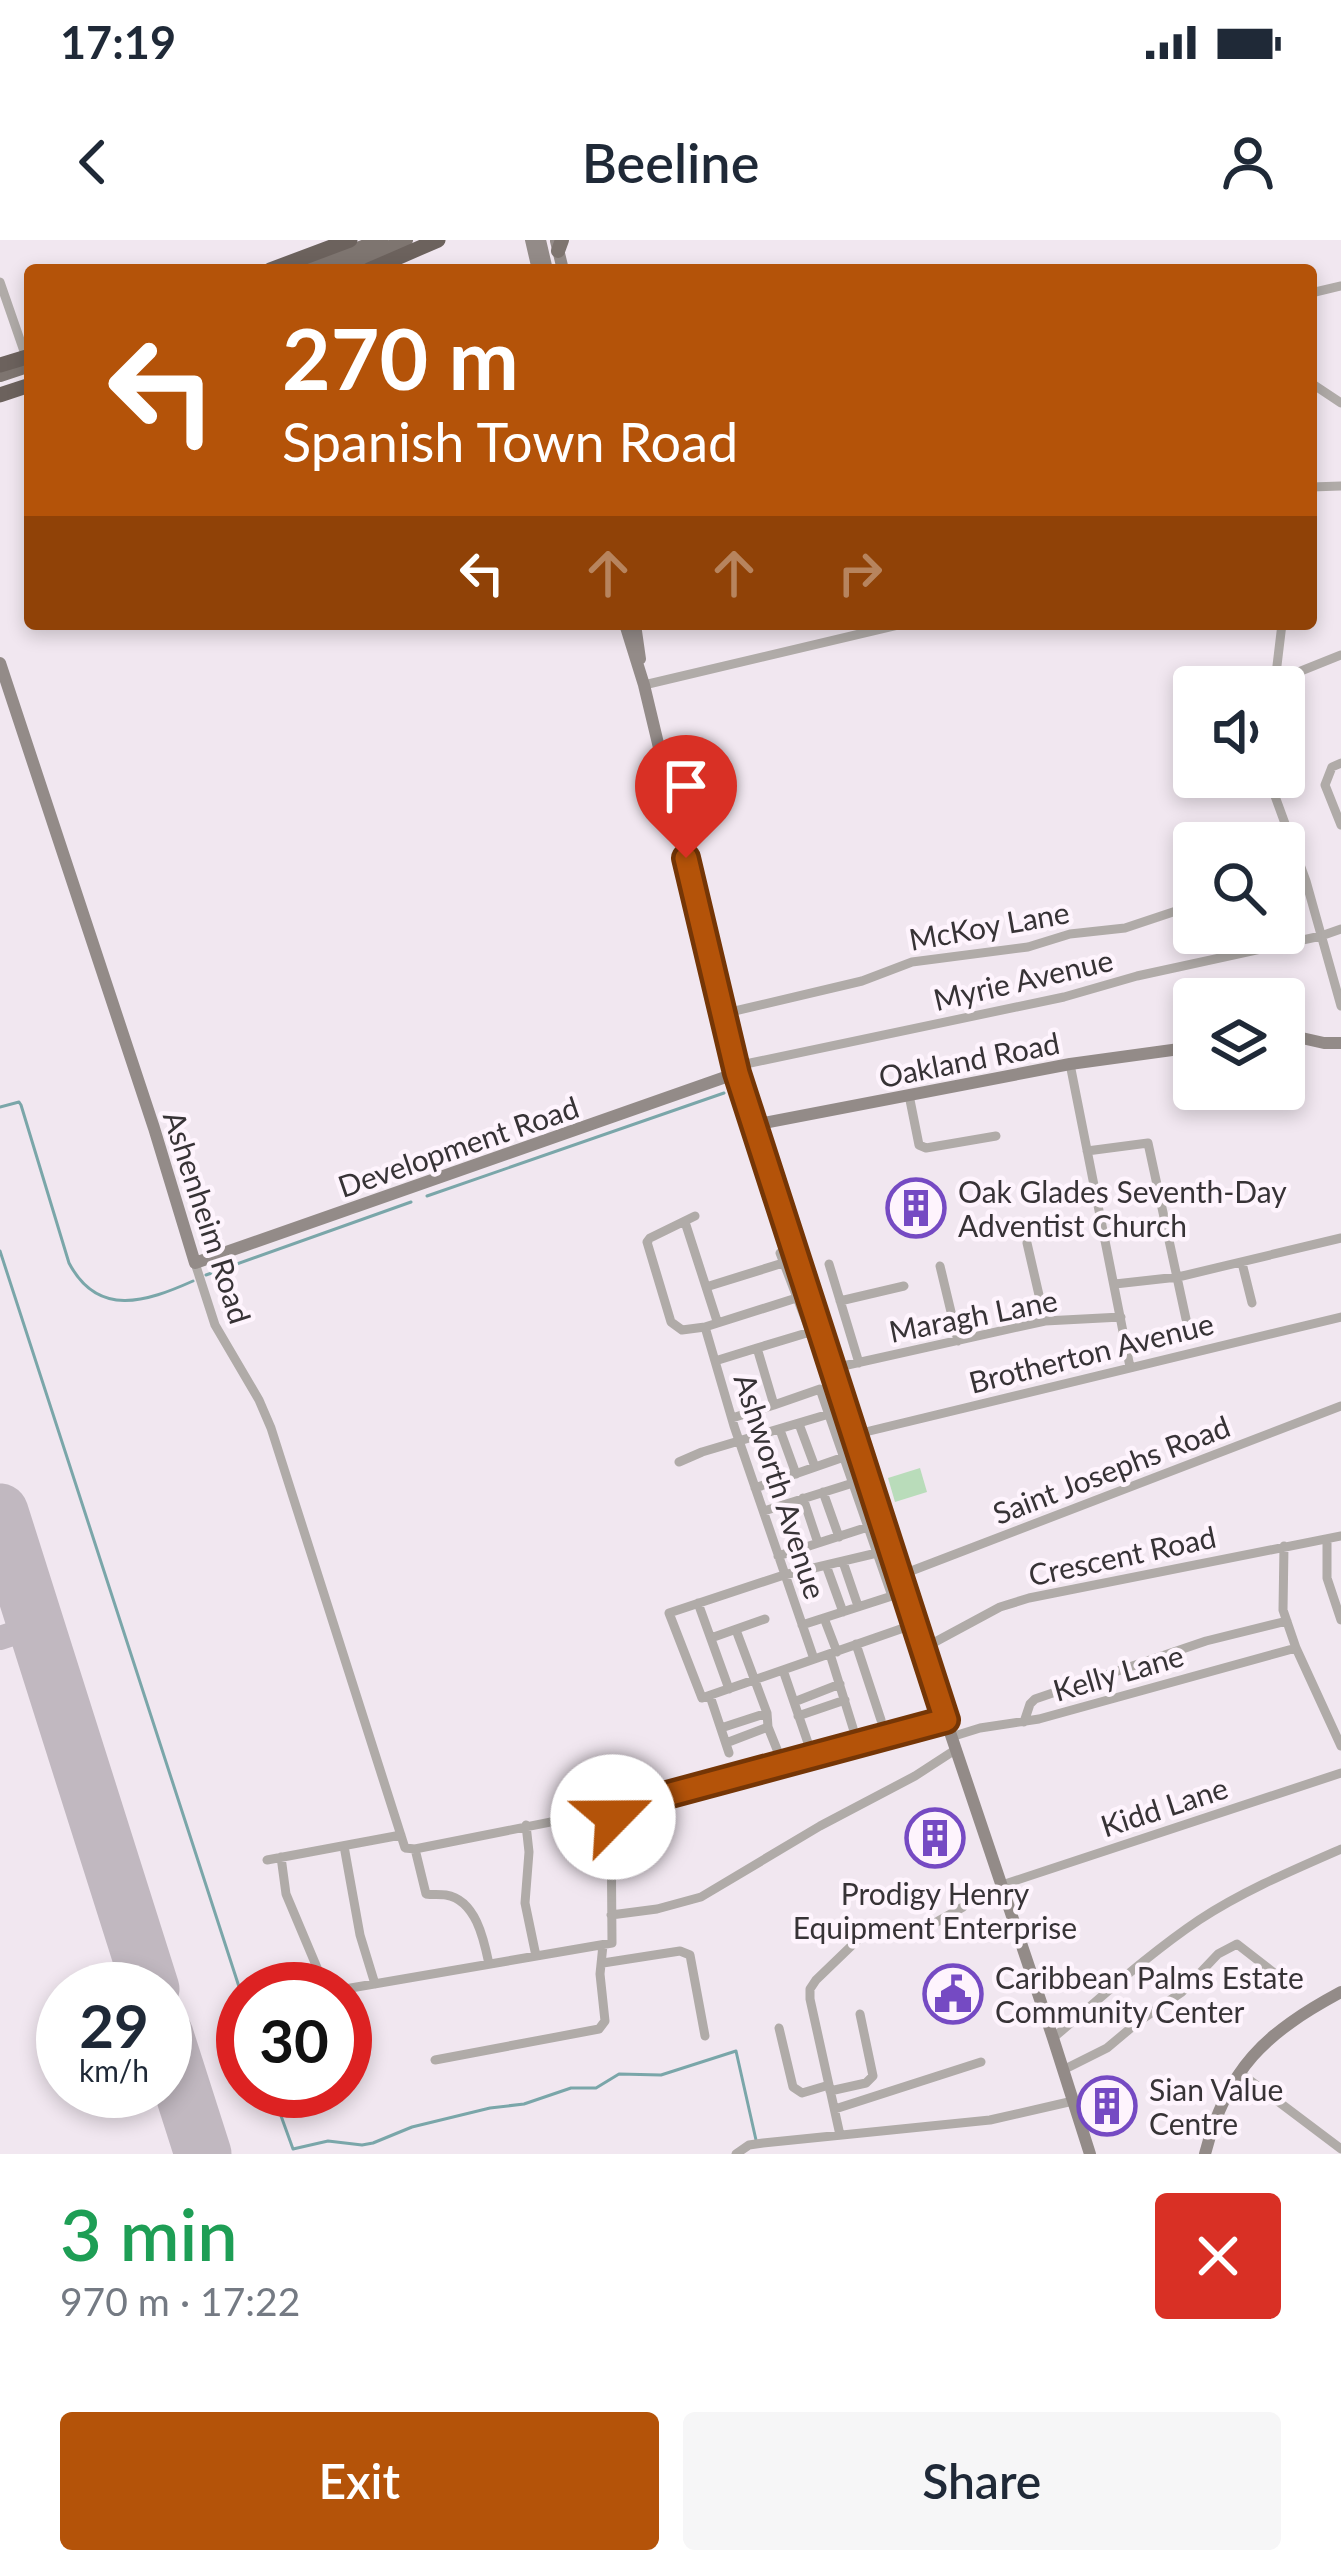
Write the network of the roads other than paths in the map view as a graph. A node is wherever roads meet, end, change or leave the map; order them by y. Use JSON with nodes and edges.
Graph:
{"nodes":[{"id":1,"x":350,"y":240,"type":"edge"},
{"id":2,"x":406,"y":240,"type":"edge"},
{"id":3,"x":438,"y":240,"type":"edge"},
{"id":4,"x":372,"y":253,"type":"edge"},
{"id":5,"x":286,"y":264,"type":"edge"},
{"id":6,"x":327,"y":264,"type":"edge"},
{"id":7,"x":0,"y":282,"type":"edge"},
{"id":8,"x":24,"y":346,"type":"edge"},
{"id":9,"x":626,"y":630,"type":"edge"},
{"id":10,"x":636,"y":630,"type":"edge"},
{"id":11,"x":873,"y":630,"type":"edge"},
{"id":12,"x":1281,"y":630,"type":"edge"},
{"id":13,"x":1341,"y":655,"type":"edge"},
{"id":14,"x":0,"y":663,"type":"edge"},
{"id":15,"x":1277,"y":666,"type":"edge"},
{"id":16,"x":1305,"y":671,"type":"edge"},
{"id":17,"x":642,"y":678,"type":"junction"},
{"id":18,"x":1341,"y":763,"type":"edge"},
{"id":19,"x":1276,"y":798,"type":"edge"},
{"id":20,"x":1341,"y":825,"type":"edge"},
{"id":21,"x":1306,"y":881,"type":"joint"},
{"id":22,"x":1173,"y":912,"type":"edge"},
{"id":23,"x":1341,"y":929,"type":"edge"},
{"id":24,"x":1321,"y":936,"type":"junction"},
{"id":25,"x":1341,"y":1006,"type":"edge"},
{"id":26,"x":722,"y":1014,"type":"junction"},
{"id":27,"x":1305,"y":1039,"type":"edge"},
{"id":28,"x":1341,"y":1043,"type":"edge"},
{"id":29,"x":1173,"y":1050,"type":"edge"},
{"id":30,"x":1070,"y":1064,"type":"junction"},
{"id":31,"x":736,"y":1070,"type":"junction"},
{"id":32,"x":909,"y":1095,"type":"junction"},
{"id":33,"x":754,"y":1125,"type":"junction"},
{"id":34,"x":996,"y":1136,"type":"dead end"},
{"id":35,"x":1087,"y":1151,"type":"junction"},
{"id":36,"x":1341,"y":1238,"type":"edge"},
{"id":37,"x":1027,"y":1244,"type":"dead end"},
{"id":38,"x":195,"y":1263,"type":"junction"},
{"id":39,"x":1242,"y":1263,"type":"junction"},
{"id":40,"x":830,"y":1264,"type":"dead end"},
{"id":41,"x":940,"y":1266,"type":"dead end"},
{"id":42,"x":1178,"y":1277,"type":"junction"},
{"id":43,"x":1115,"y":1284,"type":"junction"},
{"id":44,"x":904,"y":1286,"type":"dead end"},
{"id":45,"x":706,"y":1287,"type":"junction"},
{"id":46,"x":803,"y":1296,"type":"junction"},
{"id":47,"x":840,"y":1300,"type":"junction"},
{"id":48,"x":1252,"y":1303,"type":"dead end"},
{"id":49,"x":1121,"y":1317,"type":"junction"},
{"id":50,"x":1341,"y":1317,"type":"edge"},
{"id":51,"x":1186,"y":1319,"type":"dead end"},
{"id":52,"x":717,"y":1321,"type":"junction"},
{"id":53,"x":1045,"y":1321,"type":"junction"},
{"id":54,"x":704,"y":1327,"type":"junction"},
{"id":55,"x":958,"y":1341,"type":"junction"},
{"id":56,"x":758,"y":1348,"type":"junction"},
{"id":57,"x":715,"y":1361,"type":"junction"},
{"id":58,"x":859,"y":1363,"type":"junction"},
{"id":59,"x":1130,"y":1367,"type":"junction"},
{"id":60,"x":834,"y":1368,"type":"junction"},
{"id":61,"x":774,"y":1405,"type":"junction"},
{"id":62,"x":1341,"y":1406,"type":"edge"},
{"id":63,"x":829,"y":1414,"type":"junction"},
{"id":64,"x":732,"y":1418,"type":"junction"},
{"id":65,"x":799,"y":1424,"type":"junction"},
{"id":66,"x":780,"y":1430,"type":"junction"},
{"id":67,"x":853,"y":1435,"type":"junction"},
{"id":68,"x":740,"y":1442,"type":"junction"},
{"id":69,"x":844,"y":1457,"type":"junction"},
{"id":70,"x":679,"y":1462,"type":"dead end"},
{"id":71,"x":815,"y":1467,"type":"junction"},
{"id":72,"x":796,"y":1474,"type":"junction"},
{"id":73,"x":853,"y":1483,"type":"junction"},
{"id":74,"x":755,"y":1488,"type":"junction"},
{"id":75,"x":823,"y":1492,"type":"junction"},
{"id":76,"x":803,"y":1498,"type":"junction"},
{"id":77,"x":764,"y":1510,"type":"junction"},
{"id":78,"x":868,"y":1527,"type":"junction"},
{"id":79,"x":1341,"y":1536,"type":"edge"},
{"id":80,"x":838,"y":1537,"type":"junction"},
{"id":81,"x":1327,"y":1539,"type":"junction"},
{"id":82,"x":818,"y":1544,"type":"junction"},
{"id":83,"x":1284,"y":1546,"type":"junction"},
{"id":84,"x":877,"y":1553,"type":"junction"},
{"id":85,"x":778,"y":1556,"type":"junction"},
{"id":86,"x":842,"y":1562,"type":"junction"},
{"id":87,"x":826,"y":1565,"type":"junction"},
{"id":88,"x":784,"y":1576,"type":"junction"},
{"id":89,"x":898,"y":1576,"type":"junction"},
{"id":90,"x":698,"y":1603,"type":"junction"},
{"id":91,"x":858,"y":1606,"type":"junction"},
{"id":92,"x":843,"y":1612,"type":"junction"},
{"id":93,"x":824,"y":1618,"type":"junction"},
{"id":94,"x":765,"y":1619,"type":"dead end"},
{"id":95,"x":1341,"y":1619,"type":"edge"},
{"id":96,"x":1287,"y":1621,"type":"junction"},
{"id":97,"x":915,"y":1624,"type":"junction"},
{"id":98,"x":802,"y":1625,"type":"junction"},
{"id":99,"x":736,"y":1630,"type":"junction"},
{"id":100,"x":711,"y":1638,"type":"junction"},
{"id":101,"x":856,"y":1644,"type":"junction"},
{"id":102,"x":922,"y":1648,"type":"junction"},
{"id":103,"x":1296,"y":1648,"type":"junction"},
{"id":104,"x":834,"y":1653,"type":"junction"},
{"id":105,"x":814,"y":1659,"type":"junction"},
{"id":106,"x":783,"y":1670,"type":"junction"},
{"id":107,"x":756,"y":1679,"type":"junction"},
{"id":108,"x":840,"y":1684,"type":"junction"},
{"id":109,"x":730,"y":1689,"type":"junction"},
{"id":110,"x":706,"y":1697,"type":"junction"},
{"id":111,"x":844,"y":1700,"type":"junction"},
{"id":112,"x":794,"y":1702,"type":"junction"},
{"id":113,"x":767,"y":1713,"type":"junction"},
{"id":114,"x":798,"y":1716,"type":"junction"},
{"id":115,"x":880,"y":1720,"type":"dead end"},
{"id":116,"x":946,"y":1720,"type":"junction"},
{"id":117,"x":1024,"y":1722,"type":"junction"},
{"id":118,"x":769,"y":1727,"type":"junction"},
{"id":119,"x":721,"y":1728,"type":"junction"},
{"id":120,"x":854,"y":1728,"type":"dead end"},
{"id":121,"x":808,"y":1743,"type":"dead end"},
{"id":122,"x":953,"y":1743,"type":"junction"},
{"id":123,"x":1341,"y":1747,"type":"edge"},
{"id":124,"x":778,"y":1753,"type":"dead end"},
{"id":125,"x":1341,"y":1773,"type":"edge"},
{"id":126,"x":611,"y":1810,"type":"junction"},
{"id":127,"x":526,"y":1825,"type":"junction"},
{"id":128,"x":401,"y":1835,"type":"junction"},
{"id":129,"x":344,"y":1846,"type":"junction"},
{"id":130,"x":410,"y":1848,"type":"junction"},
{"id":131,"x":1341,"y":1849,"type":"edge"},
{"id":132,"x":281,"y":1857,"type":"junction"},
{"id":133,"x":268,"y":1860,"type":"dead end"},
{"id":134,"x":1002,"y":1885,"type":"junction"},
{"id":135,"x":963,"y":1907,"type":"dead end"},
{"id":136,"x":611,"y":1915,"type":"junction"},
{"id":137,"x":603,"y":1945,"type":"junction"},
{"id":138,"x":536,"y":1956,"type":"junction"},
{"id":139,"x":314,"y":1962,"type":"edge"},
{"id":140,"x":603,"y":1963,"type":"junction"},
{"id":141,"x":489,"y":1964,"type":"junction"},
{"id":142,"x":1278,"y":1976,"type":"dead end"},
{"id":143,"x":372,"y":1984,"type":"edge"},
{"id":144,"x":375,"y":1984,"type":"junction"},
{"id":145,"x":1341,"y":1992,"type":"edge"},
{"id":146,"x":860,"y":2014,"type":"dead end"},
{"id":147,"x":779,"y":2028,"type":"dead end"},
{"id":148,"x":705,"y":2036,"type":"dead end"},
{"id":149,"x":1053,"y":2038,"type":"junction"},
{"id":150,"x":435,"y":2060,"type":"dead end"},
{"id":151,"x":981,"y":2062,"type":"dead end"},
{"id":152,"x":1064,"y":2070,"type":"junction"},
{"id":153,"x":1239,"y":2072,"type":"junction"},
{"id":154,"x":829,"y":2088,"type":"junction"},
{"id":155,"x":1073,"y":2101,"type":"junction"},
{"id":156,"x":835,"y":2109,"type":"junction"},
{"id":157,"x":840,"y":2135,"type":"junction"},
{"id":158,"x":1341,"y":2149,"type":"edge"},
{"id":159,"x":736,"y":2154,"type":"edge"},
{"id":160,"x":1090,"y":2154,"type":"edge"},
{"id":161,"x":1205,"y":2154,"type":"edge"}],
"edges":[{"from":1,"to":5,"type":"highway"},
{"from":2,"to":4,"type":"main road"},
{"from":3,"to":4,"type":"highway"},
{"from":4,"to":6,"type":"main road"},
{"from":7,"to":8,"type":"street"},
{"from":9,"to":17,"type":"main road"},
{"from":10,"to":17,"type":"main road"},
{"from":11,"to":17,"type":"street"},
{"from":12,"to":15,"type":"street"},
{"from":13,"to":16,"type":"street"},
{"from":14,"to":38,"type":"main road","name":"Ashenheim Road"},
{"from":17,"to":26,"type":"main road"},
{"from":18,"to":20,"type":"street"},
{"from":19,"to":21,"type":"street"},
{"from":21,"to":24,"type":"street"},
{"from":22,"to":26,"type":"street","name":"McKoy Lane"},
{"from":23,"to":24,"type":"street","name":"Myrie Avenue"},
{"from":24,"to":25,"type":"street"},
{"from":24,"to":31,"type":"street","name":"Myrie Avenue"},
{"from":26,"to":31,"type":"main road"},
{"from":27,"to":28,"type":"main road"},
{"from":29,"to":30,"type":"main road","name":"Oakland Road"},
{"from":30,"to":32,"type":"main road","name":"Oakland Road"},
{"from":30,"to":35,"type":"street"},
{"from":31,"to":33,"type":"main road"},
{"from":31,"to":38,"type":"main road","name":"Development Road"},
{"from":32,"to":33,"type":"main road","name":"Oakland Road"},
{"from":32,"to":34,"type":"street"},
{"from":33,"to":46,"type":"main road"},
{"from":35,"to":42,"type":"street"},
{"from":35,"to":43,"type":"street"},
{"from":36,"to":39,"type":"street"},
{"from":37,"to":53,"type":"street"},
{"from":38,"to":128,"type":"street","name":"Ashenheim Road"},
{"from":39,"to":42,"type":"street"},
{"from":39,"to":48,"type":"street"},
{"from":40,"to":47,"type":"street"},
{"from":41,"to":55,"type":"street"},
{"from":42,"to":43,"type":"street"},
{"from":42,"to":51,"type":"street"},
{"from":43,"to":49,"type":"street"},
{"from":44,"to":47,"type":"street"},
{"from":45,"to":46,"type":"street"},
{"from":45,"to":52,"type":"street"},
{"from":45,"to":54,"type":"street"},
{"from":46,"to":52,"type":"street"},
{"from":46,"to":56,"type":"street"},
{"from":46,"to":60,"type":"main road"},
{"from":47,"to":58,"type":"street"},
{"from":49,"to":53,"type":"street","name":"Maragh Lane"},
{"from":49,"to":59,"type":"street"},
{"from":50,"to":59,"type":"street","name":"Brotherton Avenue"},
{"from":52,"to":54,"type":"street"},
{"from":53,"to":55,"type":"street","name":"Maragh Lane"},
{"from":54,"to":57,"type":"street","name":"Ashworth Avenue"},
{"from":55,"to":58,"type":"street","name":"Maragh Lane"},
{"from":56,"to":57,"type":"street"},
{"from":56,"to":61,"type":"street"},
{"from":57,"to":64,"type":"street","name":"Ashworth Avenue"},
{"from":58,"to":60,"type":"street","name":"Maragh Lane"},
{"from":59,"to":67,"type":"street","name":"Brotherton Avenue"},
{"from":60,"to":67,"type":"main road"},
{"from":61,"to":63,"type":"street"},
{"from":61,"to":64,"type":"street"},
{"from":62,"to":89,"type":"street","name":"Saint Josephs Road"},
{"from":63,"to":65,"type":"street"},
{"from":63,"to":69,"type":"street"},
{"from":64,"to":68,"type":"street","name":"Ashworth Avenue"},
{"from":65,"to":66,"type":"street"},
{"from":65,"to":71,"type":"street"},
{"from":66,"to":68,"type":"street"},
{"from":66,"to":72,"type":"street"},
{"from":67,"to":89,"type":"main road"},
{"from":68,"to":70,"type":"street"},
{"from":68,"to":74,"type":"street","name":"Ashworth Avenue"},
{"from":69,"to":71,"type":"street"},
{"from":69,"to":73,"type":"street"},
{"from":71,"to":72,"type":"street"},
{"from":72,"to":74,"type":"street"},
{"from":73,"to":75,"type":"street"},
{"from":73,"to":78,"type":"street"},
{"from":74,"to":77,"type":"street","name":"Ashworth Avenue"},
{"from":75,"to":76,"type":"street"},
{"from":75,"to":80,"type":"street"},
{"from":76,"to":77,"type":"street"},
{"from":76,"to":82,"type":"street"},
{"from":77,"to":85,"type":"street","name":"Ashworth Avenue"},
{"from":78,"to":80,"type":"street"},
{"from":78,"to":84,"type":"street"},
{"from":79,"to":81,"type":"street","name":"Crescent Road"},
{"from":80,"to":82,"type":"street"},
{"from":81,"to":83,"type":"street","name":"Crescent Road"},
{"from":81,"to":95,"type":"street"},
{"from":82,"to":85,"type":"street"},
{"from":83,"to":96,"type":"street"},
{"from":83,"to":102,"type":"street","name":"Crescent Road"},
{"from":84,"to":86,"type":"street"},
{"from":84,"to":91,"type":"street"},
{"from":85,"to":88,"type":"street","name":"Ashworth Avenue"},
{"from":86,"to":87,"type":"street"},
{"from":86,"to":91,"type":"street"},
{"from":87,"to":88,"type":"street"},
{"from":87,"to":92,"type":"street"},
{"from":88,"to":90,"type":"street"},
{"from":88,"to":98,"type":"street","name":"Ashworth Avenue"},
{"from":89,"to":97,"type":"main road"},
{"from":90,"to":100,"type":"street"},
{"from":90,"to":110,"type":"street"},
{"from":91,"to":92,"type":"street"},
{"from":92,"to":93,"type":"street"},
{"from":93,"to":98,"type":"street"},
{"from":93,"to":104,"type":"street"},
{"from":94,"to":99,"type":"street"},
{"from":96,"to":103,"type":"street"},
{"from":96,"to":117,"type":"street"},
{"from":97,"to":101,"type":"street"},
{"from":97,"to":102,"type":"main road"},
{"from":98,"to":105,"type":"street","name":"Ashworth Avenue"},
{"from":99,"to":100,"type":"street"},
{"from":99,"to":107,"type":"street"},
{"from":100,"to":109,"type":"street"},
{"from":101,"to":104,"type":"street"},
{"from":101,"to":115,"type":"street"},
{"from":102,"to":116,"type":"main road"},
{"from":103,"to":117,"type":"street","name":"Kelly Lane"},
{"from":103,"to":123,"type":"street"},
{"from":104,"to":105,"type":"street"},
{"from":104,"to":108,"type":"street"},
{"from":105,"to":106,"type":"street"},
{"from":106,"to":107,"type":"street"},
{"from":106,"to":112,"type":"street"},
{"from":107,"to":109,"type":"street"},
{"from":107,"to":113,"type":"street"},
{"from":108,"to":111,"type":"street"},
{"from":108,"to":112,"type":"street"},
{"from":109,"to":110,"type":"street"},
{"from":110,"to":119,"type":"street"},
{"from":111,"to":114,"type":"street"},
{"from":111,"to":120,"type":"street"},
{"from":112,"to":114,"type":"street"},
{"from":113,"to":118,"type":"street"},
{"from":113,"to":119,"type":"street"},
{"from":114,"to":121,"type":"street"},
{"from":116,"to":122,"type":"main road"},
{"from":116,"to":126,"type":"street"},
{"from":117,"to":122,"type":"street","name":"Kelly Lane"},
{"from":118,"to":119,"type":"street"},
{"from":118,"to":124,"type":"street"},
{"from":122,"to":134,"type":"main road"},
{"from":122,"to":136,"type":"street","name":"Kelly Lane"},
{"from":125,"to":134,"type":"street","name":"Kidd Lane"},
{"from":126,"to":127,"type":"street"},
{"from":126,"to":136,"type":"street"},
{"from":127,"to":130,"type":"street"},
{"from":127,"to":138,"type":"street"},
{"from":128,"to":129,"type":"street"},
{"from":128,"to":130,"type":"street","name":"Ashenheim Road"},
{"from":129,"to":132,"type":"street"},
{"from":129,"to":144,"type":"street"},
{"from":130,"to":141,"type":"street","name":"Ashenheim Road"},
{"from":131,"to":149,"type":"street"},
{"from":132,"to":133,"type":"street"},
{"from":132,"to":139,"type":"street"},
{"from":134,"to":149,"type":"main road"},
{"from":135,"to":154,"type":"street"},
{"from":136,"to":137,"type":"street"},
{"from":137,"to":138,"type":"street"},
{"from":137,"to":140,"type":"street"},
{"from":138,"to":141,"type":"street"},
{"from":140,"to":148,"type":"street"},
{"from":140,"to":150,"type":"street"},
{"from":141,"to":144,"type":"street"},
{"from":142,"to":152,"type":"street"},
{"from":143,"to":144,"type":"street"},
{"from":145,"to":153,"type":"main road"},
{"from":146,"to":154,"type":"street"},
{"from":147,"to":154,"type":"street"},
{"from":149,"to":152,"type":"main road"},
{"from":151,"to":156,"type":"street"},
{"from":152,"to":155,"type":"main road"},
{"from":153,"to":158,"type":"street"},
{"from":153,"to":161,"type":"main road"},
{"from":154,"to":156,"type":"street"},
{"from":155,"to":157,"type":"street"},
{"from":155,"to":160,"type":"main road"},
{"from":156,"to":157,"type":"street"},
{"from":157,"to":159,"type":"street"}]}
